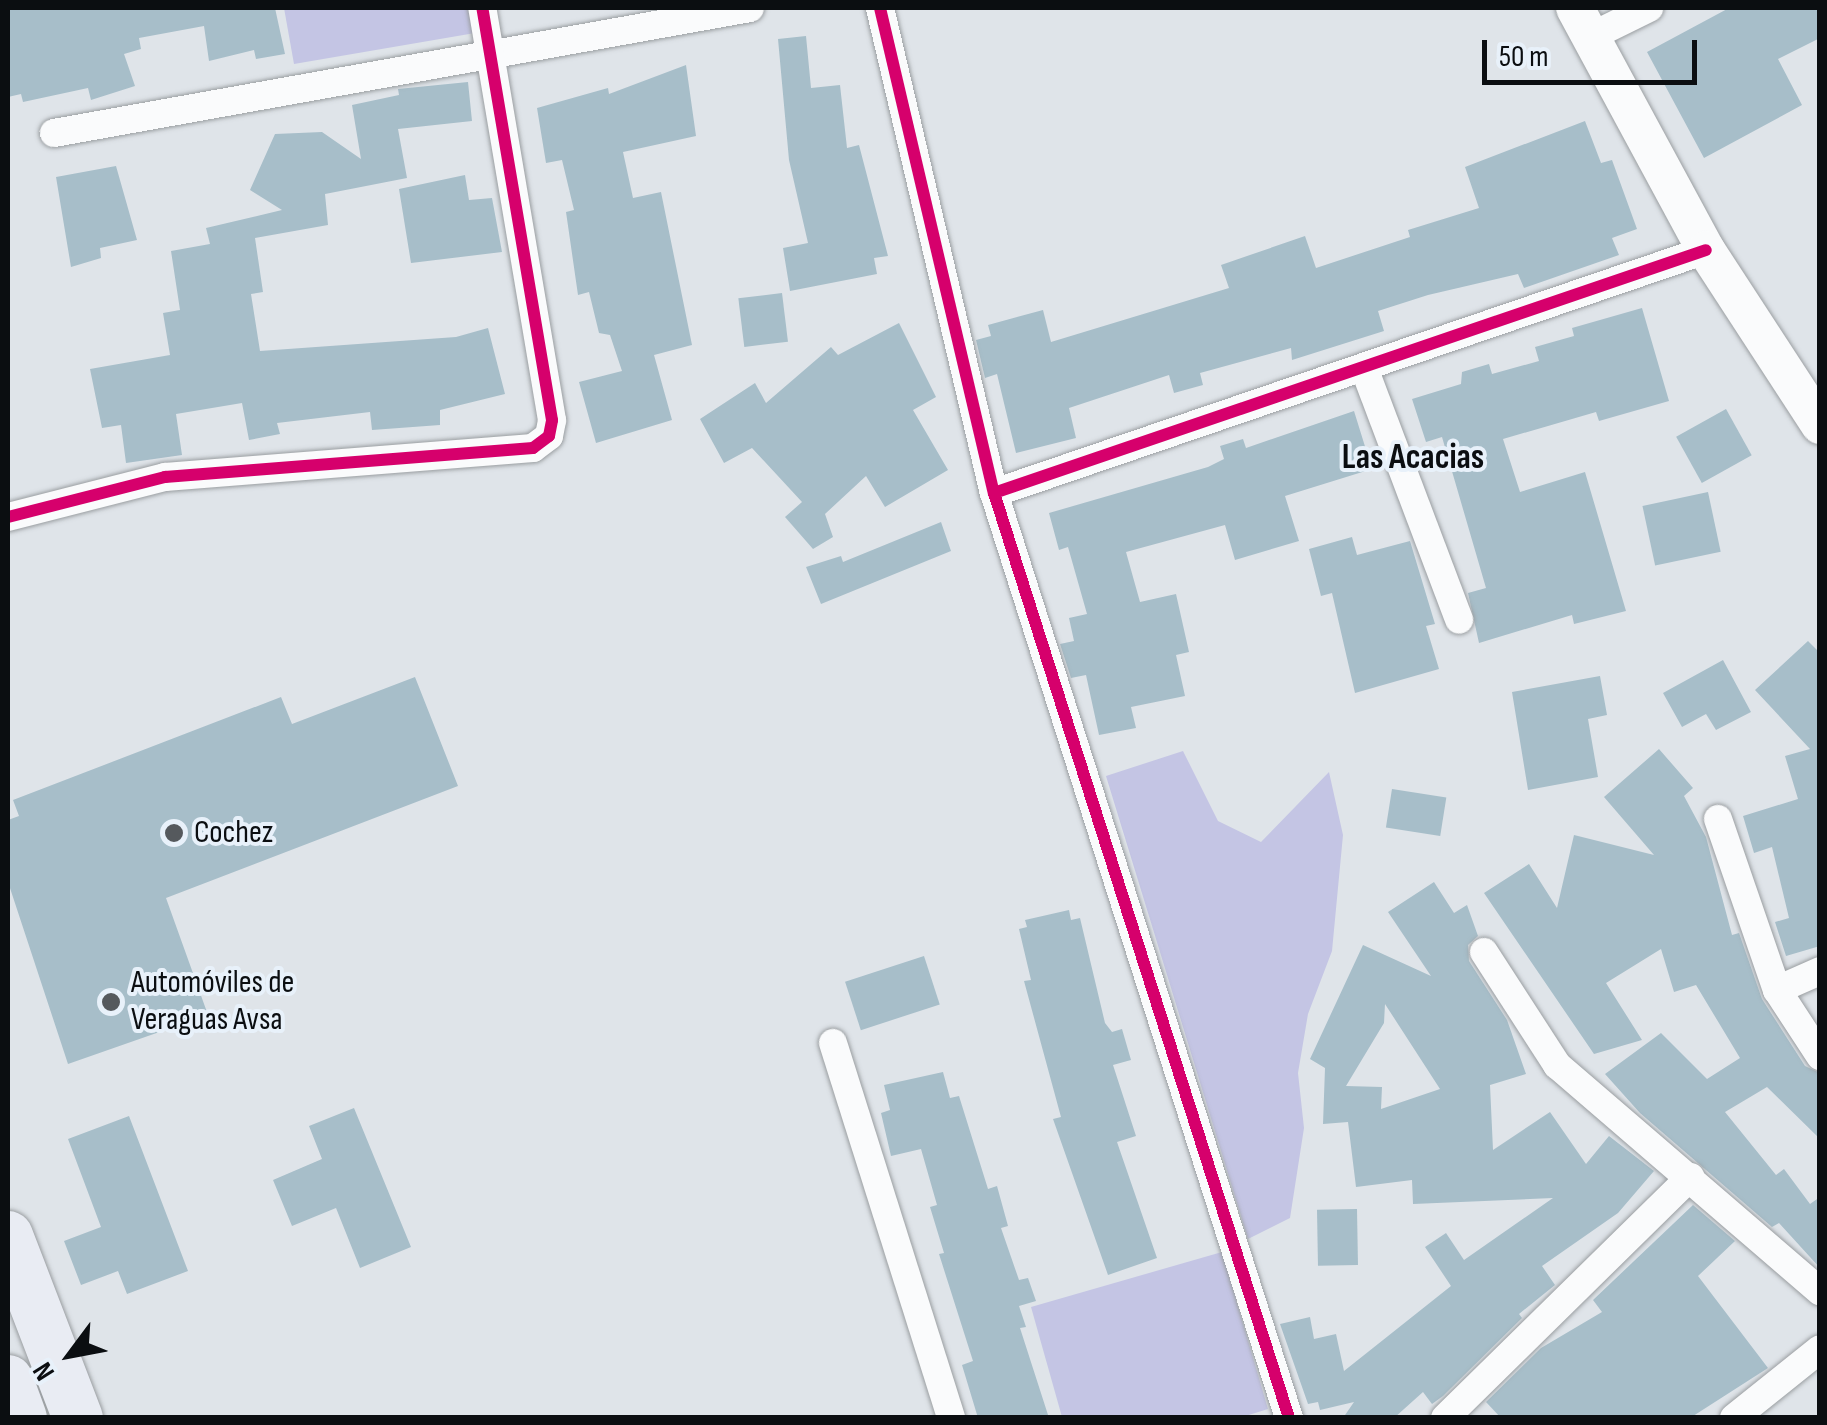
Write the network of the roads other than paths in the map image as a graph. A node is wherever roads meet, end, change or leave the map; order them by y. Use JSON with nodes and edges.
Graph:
{"nodes":[{"id":1,"x":482,"y":8,"type":"edge"},
{"id":2,"x":750,"y":8,"type":"edge"},
{"id":3,"x":880,"y":8,"type":"edge"},
{"id":4,"x":1649,"y":8,"type":"edge"},
{"id":5,"x":1583,"y":22,"type":"edge"},
{"id":6,"x":491,"y":56,"type":"junction"},
{"id":7,"x":54,"y":133,"type":"dead end"},
{"id":8,"x":1706,"y":250,"type":"junction"},
{"id":9,"x":1364,"y":368,"type":"junction"},
{"id":10,"x":1820,"y":425,"type":"edge"},
{"id":11,"x":994,"y":493,"type":"junction"},
{"id":12,"x":8,"y":517,"type":"edge"},
{"id":13,"x":1459,"y":620,"type":"dead end"},
{"id":14,"x":1718,"y":820,"type":"dead end"},
{"id":15,"x":1484,"y":952,"type":"dead end"},
{"id":16,"x":1820,"y":971,"type":"edge"},
{"id":17,"x":1777,"y":990,"type":"junction"},
{"id":18,"x":832,"y":1043,"type":"dead end"},
{"id":19,"x":1820,"y":1056,"type":"edge"},
{"id":20,"x":1690,"y":1177,"type":"junction"},
{"id":21,"x":8,"y":1236,"type":"edge"},
{"id":22,"x":1820,"y":1291,"type":"edge"},
{"id":23,"x":1820,"y":1349,"type":"edge"},
{"id":24,"x":8,"y":1380,"type":"edge"},
{"id":25,"x":22,"y":1418,"type":"edge"},
{"id":26,"x":78,"y":1418,"type":"edge"},
{"id":27,"x":952,"y":1418,"type":"edge"},
{"id":28,"x":1289,"y":1418,"type":"edge"},
{"id":29,"x":1445,"y":1418,"type":"edge"},
{"id":30,"x":1734,"y":1418,"type":"edge"}],
"edges":[{"from":1,"to":6,"type":"street"},
{"from":2,"to":6,"type":"street"},
{"from":3,"to":11,"type":"street"},
{"from":4,"to":5,"type":"street"},
{"from":5,"to":8,"type":"street"},
{"from":6,"to":7,"type":"street"},
{"from":6,"to":12,"type":"street"},
{"from":8,"to":9,"type":"street"},
{"from":8,"to":10,"type":"street"},
{"from":9,"to":11,"type":"street"},
{"from":9,"to":13,"type":"street"},
{"from":11,"to":28,"type":"street"},
{"from":14,"to":17,"type":"street"},
{"from":15,"to":20,"type":"street"},
{"from":16,"to":17,"type":"street"},
{"from":17,"to":19,"type":"street"},
{"from":18,"to":27,"type":"street"},
{"from":20,"to":22,"type":"street"},
{"from":20,"to":29,"type":"street"},
{"from":21,"to":26,"type":"highway"},
{"from":23,"to":30,"type":"street"},
{"from":24,"to":25,"type":"highway"}]}
